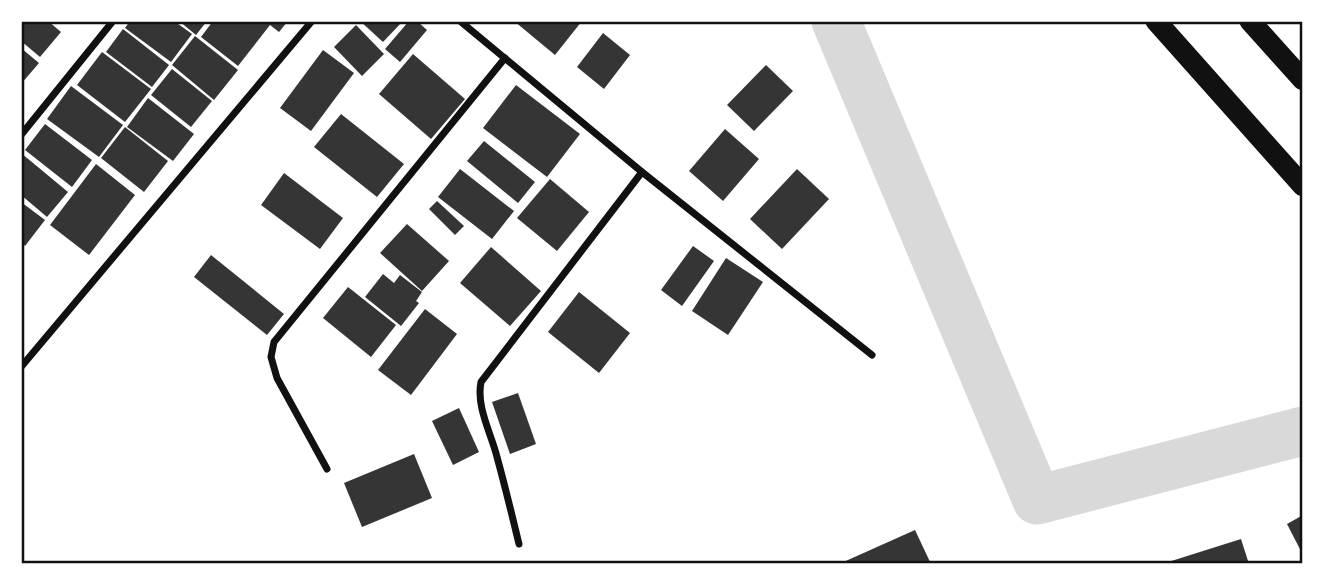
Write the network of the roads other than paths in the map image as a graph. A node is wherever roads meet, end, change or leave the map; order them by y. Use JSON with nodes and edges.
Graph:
{"nodes":[{"id":1,"x":113,"y":21,"type":"edge"},
{"id":2,"x":312,"y":21,"type":"edge"},
{"id":3,"x":460,"y":21,"type":"edge"},
{"id":4,"x":1156,"y":21,"type":"edge"},
{"id":5,"x":1250,"y":21,"type":"edge"},
{"id":6,"x":505,"y":58,"type":"junction"},
{"id":7,"x":1303,"y":80,"type":"edge"},
{"id":8,"x":21,"y":135,"type":"edge"},
{"id":9,"x":642,"y":172,"type":"junction"},
{"id":10,"x":1303,"y":186,"type":"edge"},
{"id":11,"x":872,"y":355,"type":"dead end"},
{"id":12,"x":21,"y":367,"type":"edge"},
{"id":13,"x":327,"y":470,"type":"dead end"},
{"id":14,"x":519,"y":544,"type":"dead end"}],
"edges":[{"from":1,"to":8,"type":"street"},
{"from":2,"to":12,"type":"street"},
{"from":3,"to":6,"type":"street"},
{"from":4,"to":10,"type":"highway"},
{"from":5,"to":7,"type":"highway"},
{"from":6,"to":9,"type":"street"},
{"from":6,"to":13,"type":"street"},
{"from":9,"to":11,"type":"street"},
{"from":9,"to":14,"type":"street"}]}
